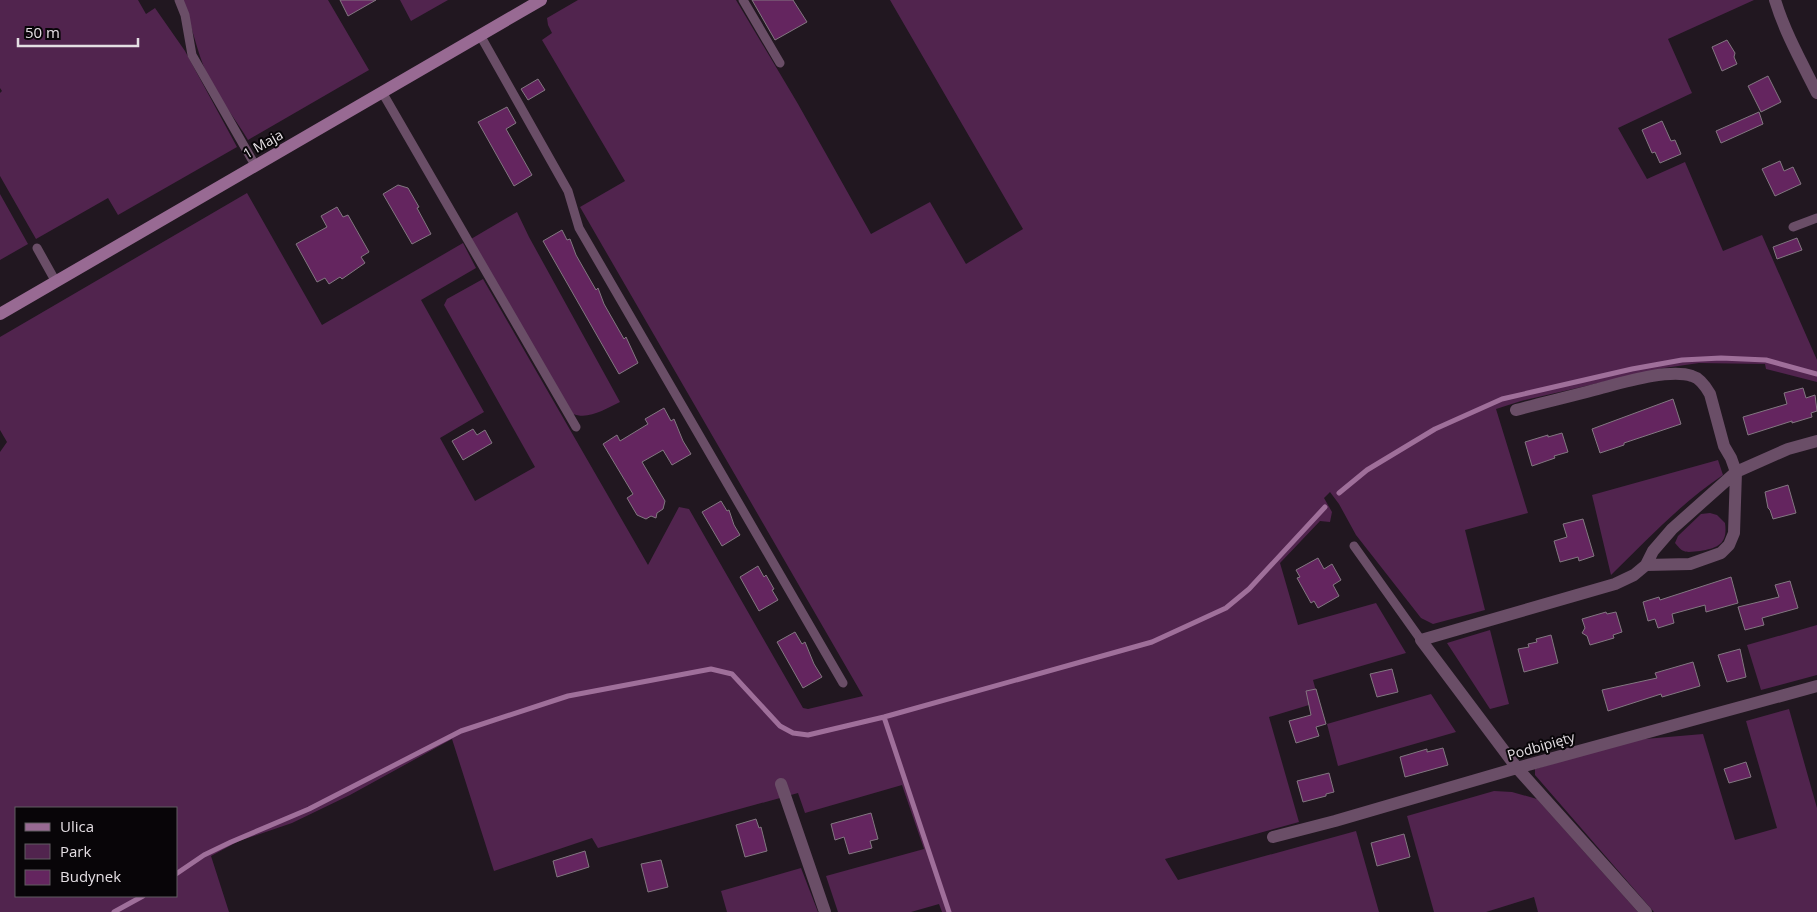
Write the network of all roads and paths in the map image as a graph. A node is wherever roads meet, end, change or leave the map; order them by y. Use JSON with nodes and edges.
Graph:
{"nodes":[{"id":1,"x":178,"y":0,"type":"edge"},
{"id":2,"x":541,"y":0,"type":"edge"},
{"id":3,"x":744,"y":0,"type":"edge"},
{"id":4,"x":1775,"y":0,"type":"edge"},
{"id":5,"x":480,"y":35,"type":"junction"},
{"id":6,"x":780,"y":62,"type":"dead end"},
{"id":7,"x":382,"y":92,"type":"junction"},
{"id":8,"x":1817,"y":93,"type":"edge"},
{"id":9,"x":255,"y":166,"type":"junction"},
{"id":10,"x":1817,"y":218,"type":"edge"},
{"id":11,"x":1792,"y":227,"type":"dead end"},
{"id":12,"x":37,"y":248,"type":"dead end"},
{"id":13,"x":56,"y":282,"type":"junction"},
{"id":14,"x":0,"y":314,"type":"edge"},
{"id":15,"x":1516,"y":410,"type":"dead end"},
{"id":16,"x":576,"y":427,"type":"dead end"},
{"id":17,"x":1817,"y":441,"type":"edge"},
{"id":18,"x":1736,"y":472,"type":"junction"},
{"id":19,"x":1354,"y":546,"type":"dead end"},
{"id":20,"x":1646,"y":565,"type":"junction"},
{"id":21,"x":1421,"y":640,"type":"junction"},
{"id":22,"x":843,"y":683,"type":"dead end"},
{"id":23,"x":1817,"y":686,"type":"edge"},
{"id":24,"x":1517,"y":768,"type":"junction"},
{"id":25,"x":781,"y":784,"type":"dead end"},
{"id":26,"x":1273,"y":837,"type":"dead end"},
{"id":27,"x":825,"y":912,"type":"edge"},
{"id":28,"x":1646,"y":912,"type":"edge"}],
"edges":[{"from":1,"to":9,"type":"lane"},
{"from":2,"to":5,"type":"main road","name":"1 Maja"},
{"from":3,"to":6,"type":"lane"},
{"from":4,"to":8,"type":"street"},
{"from":5,"to":7,"type":"main road","name":"1 Maja"},
{"from":5,"to":22,"type":"lane"},
{"from":7,"to":9,"type":"main road","name":"1 Maja"},
{"from":7,"to":16,"type":"lane"},
{"from":9,"to":13,"type":"main road","name":"1 Maja"},
{"from":10,"to":11,"type":"lane"},
{"from":12,"to":13,"type":"lane"},
{"from":13,"to":14,"type":"main road","name":"1 Maja"},
{"from":15,"to":18,"type":"street"},
{"from":17,"to":18,"type":"street"},
{"from":18,"to":20,"type":"street"},
{"from":18,"to":20,"type":"street"},
{"from":19,"to":21,"type":"lane"},
{"from":20,"to":21,"type":"street"},
{"from":21,"to":24,"type":"street"},
{"from":23,"to":24,"type":"street","name":"Podbipięty"},
{"from":24,"to":26,"type":"street","name":"Podbipięty"},
{"from":24,"to":28,"type":"street"},
{"from":25,"to":27,"type":"street"}]}
